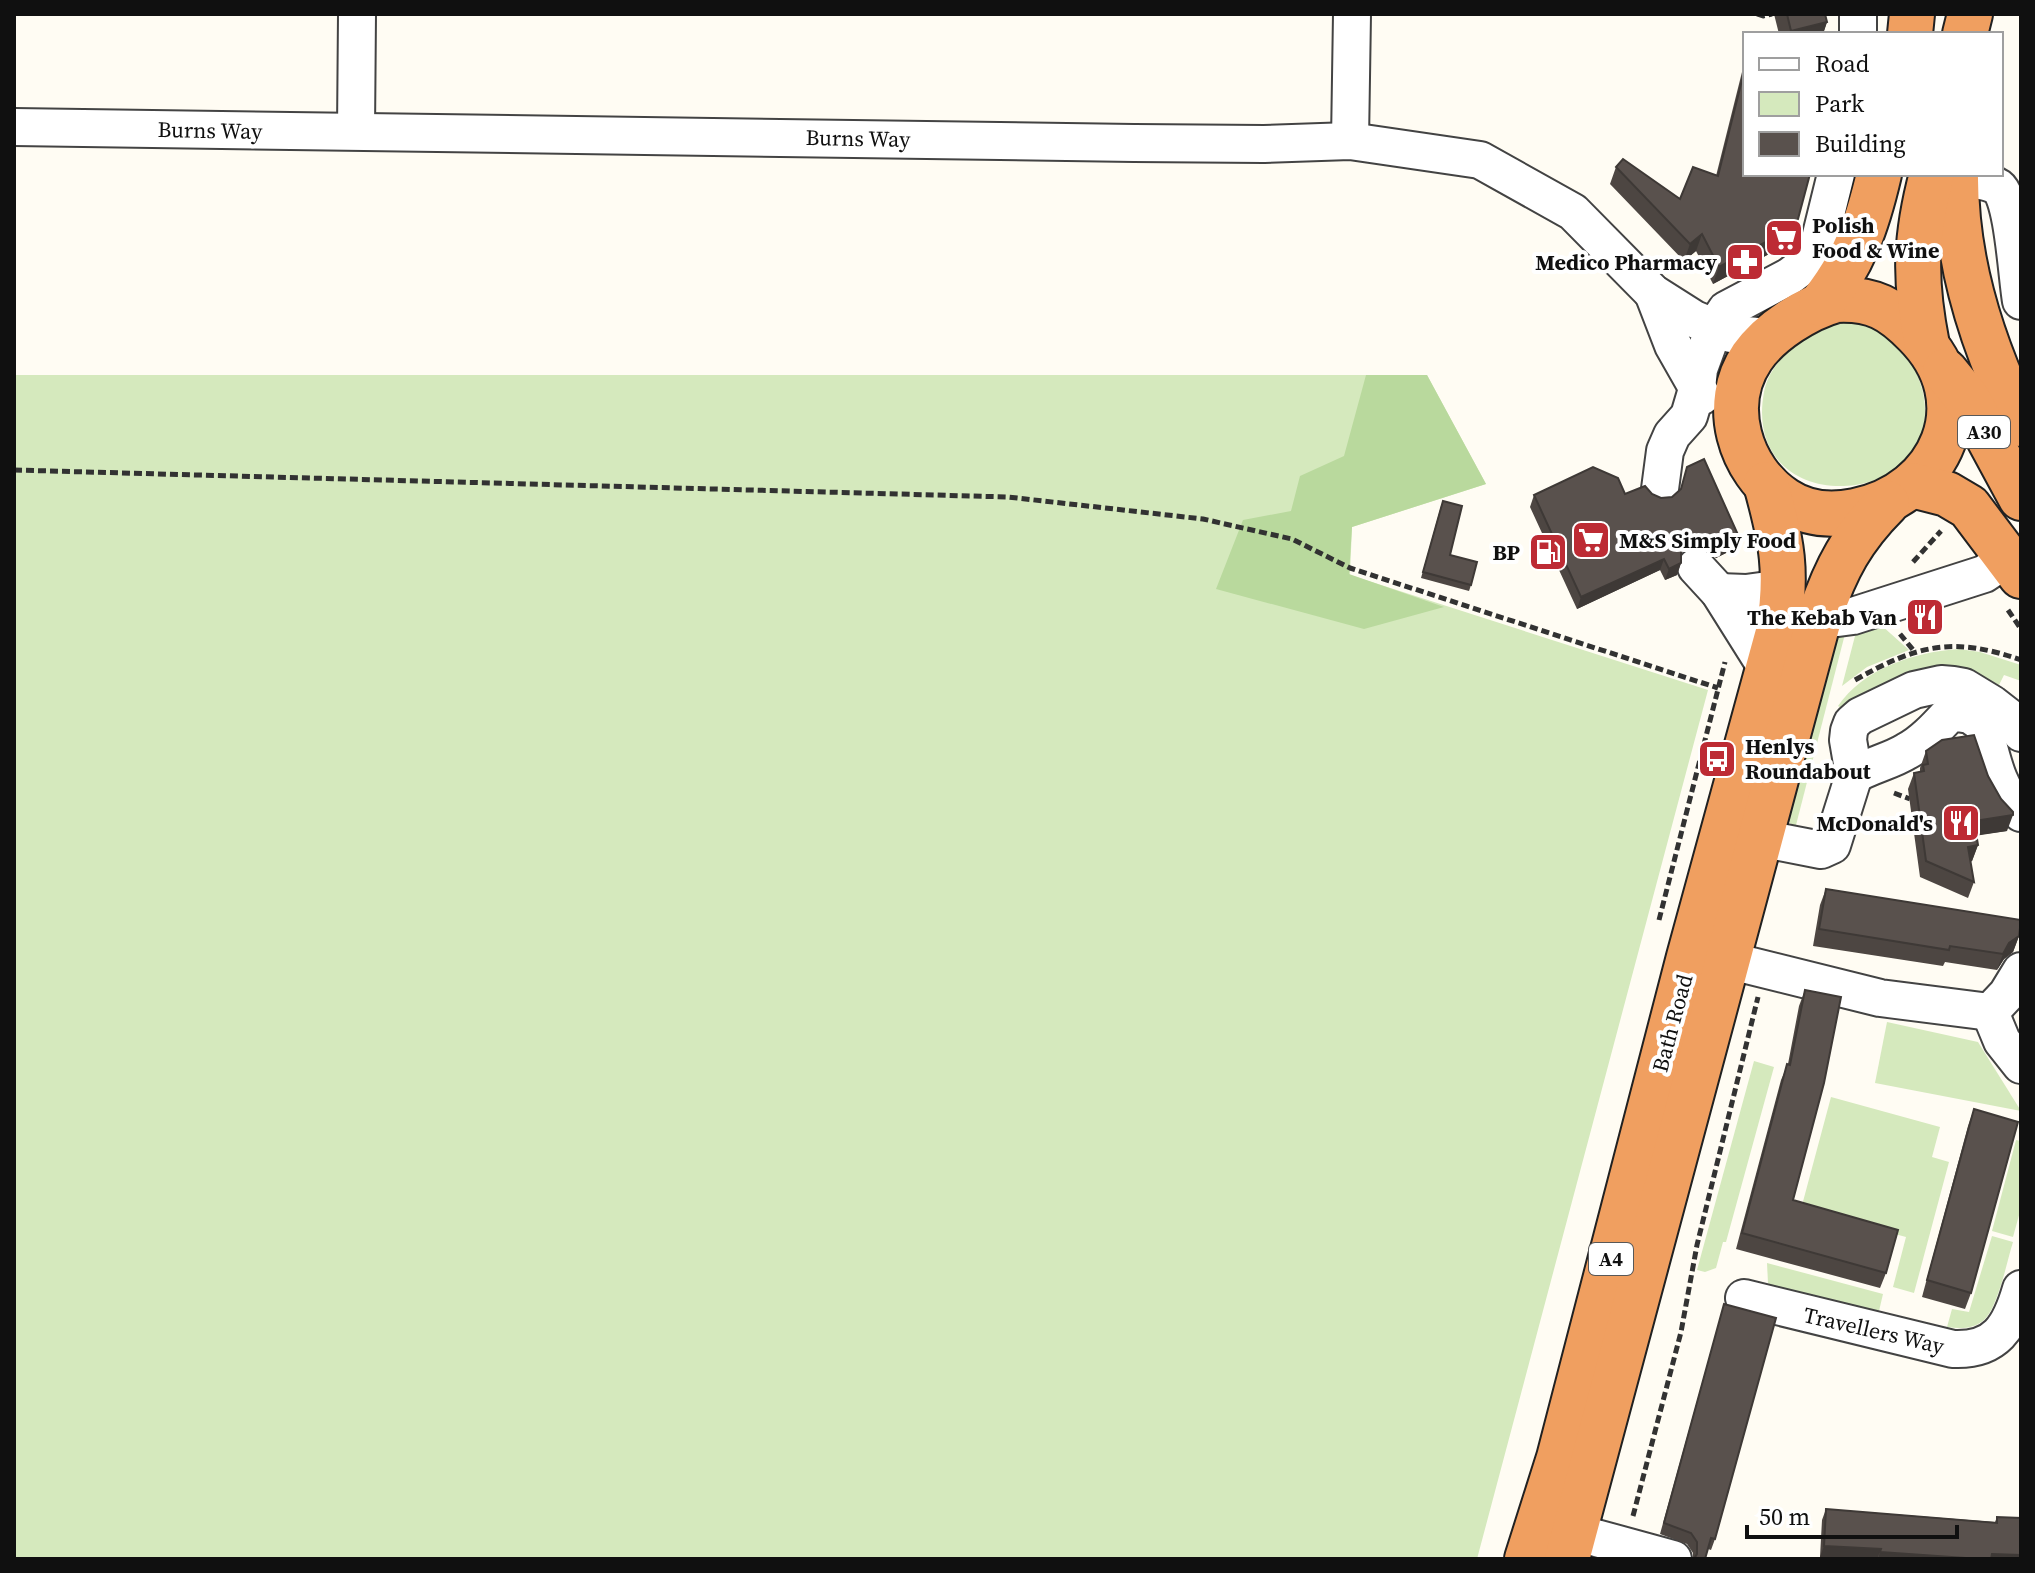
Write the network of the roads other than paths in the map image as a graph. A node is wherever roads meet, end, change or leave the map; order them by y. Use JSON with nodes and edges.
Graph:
{"nodes":[{"id":1,"x":357,"y":14,"type":"edge"},
{"id":2,"x":1352,"y":14,"type":"edge"},
{"id":3,"x":14,"y":127,"type":"edge"},
{"id":4,"x":356,"y":131,"type":"junction"},
{"id":5,"x":1350,"y":141,"type":"junction"},
{"id":6,"x":1836,"y":176,"type":"edge"},
{"id":7,"x":1878,"y":176,"type":"edge"},
{"id":8,"x":1943,"y":178,"type":"edge"},
{"id":9,"x":1653,"y":293,"type":"junction"},
{"id":10,"x":2021,"y":301,"type":"edge"},
{"id":11,"x":1821,"y":304,"type":"junction"},
{"id":12,"x":1720,"y":319,"type":"junction"},
{"id":13,"x":1771,"y":337,"type":"junction"},
{"id":14,"x":1935,"y":357,"type":"junction"},
{"id":15,"x":1697,"y":389,"type":"junction"},
{"id":16,"x":2021,"y":424,"type":"edge"},
{"id":17,"x":1741,"y":445,"type":"junction"},
{"id":18,"x":1766,"y":484,"type":"junction"},
{"id":19,"x":1660,"y":489,"type":"dead end"},
{"id":20,"x":1900,"y":494,"type":"junction"},
{"id":21,"x":2021,"y":498,"type":"edge"},
{"id":22,"x":2014,"y":567,"type":"edge"},
{"id":23,"x":1784,"y":588,"type":"junction"},
{"id":24,"x":1820,"y":615,"type":"junction"},
{"id":25,"x":1768,"y":670,"type":"junction"},
{"id":26,"x":2021,"y":733,"type":"edge"},
{"id":27,"x":1864,"y":769,"type":"junction"},
{"id":28,"x":2021,"y":813,"type":"edge"},
{"id":29,"x":1759,"y":838,"type":"junction"},
{"id":30,"x":1746,"y":965,"type":"junction"},
{"id":31,"x":2021,"y":971,"type":"edge"},
{"id":32,"x":1990,"y":1012,"type":"junction"},
{"id":33,"x":2021,"y":1065,"type":"edge"},
{"id":34,"x":2021,"y":1289,"type":"edge"},
{"id":35,"x":1744,"y":1298,"type":"dead end"},
{"id":36,"x":1570,"y":1545,"type":"edge"},
{"id":37,"x":1527,"y":1559,"type":"edge"},
{"id":38,"x":1673,"y":1559,"type":"edge"}],
"edges":[{"from":1,"to":4,"type":"street"},
{"from":2,"to":5,"type":"street"},
{"from":3,"to":4,"type":"street","name":"Burns Way"},
{"from":4,"to":5,"type":"street","name":"Burns Way"},
{"from":5,"to":9,"type":"street","name":"Burns Way"},
{"from":6,"to":12,"type":"street"},
{"from":7,"to":11,"type":"highway"},
{"from":8,"to":10,"type":"street"},
{"from":8,"to":14,"type":"highway"},
{"from":8,"to":16,"type":"highway"},
{"from":9,"to":12,"type":"street","name":"Burns Way"},
{"from":9,"to":15,"type":"street","name":"Burns Way"},
{"from":11,"to":13,"type":"highway"},
{"from":11,"to":14,"type":"highway"},
{"from":12,"to":13,"type":"street","name":"Burns Way"},
{"from":12,"to":15,"type":"street"},
{"from":13,"to":17,"type":"highway"},
{"from":14,"to":20,"type":"highway"},
{"from":14,"to":21,"type":"highway","number":"A30"},
{"from":15,"to":17,"type":"street","name":"Burns Way"},
{"from":15,"to":19,"type":"street"},
{"from":17,"to":18,"type":"highway"},
{"from":18,"to":20,"type":"highway"},
{"from":18,"to":23,"type":"highway","name":"Bath Road","number":"A4"},
{"from":20,"to":22,"type":"highway"},
{"from":20,"to":24,"type":"highway","name":"Bath Road","number":"A4"},
{"from":22,"to":24,"type":"street"},
{"from":23,"to":25,"type":"highway","name":"Bath Road","number":"A4"},
{"from":23,"to":25,"type":"street"},
{"from":24,"to":29,"type":"highway","name":"Bath Road","number":"A4"},
{"from":25,"to":37,"type":"highway","name":"Bath Road","number":"A4"},
{"from":26,"to":27,"type":"street"},
{"from":27,"to":28,"type":"street"},
{"from":27,"to":29,"type":"street"},
{"from":29,"to":30,"type":"highway","name":"Bath Road","number":"A4"},
{"from":30,"to":32,"type":"street"},
{"from":30,"to":36,"type":"highway","name":"Bath Road","number":"A4"},
{"from":31,"to":32,"type":"street"},
{"from":32,"to":33,"type":"street"},
{"from":34,"to":35,"type":"street","name":"Travellers Way"},
{"from":36,"to":38,"type":"street"}]}
